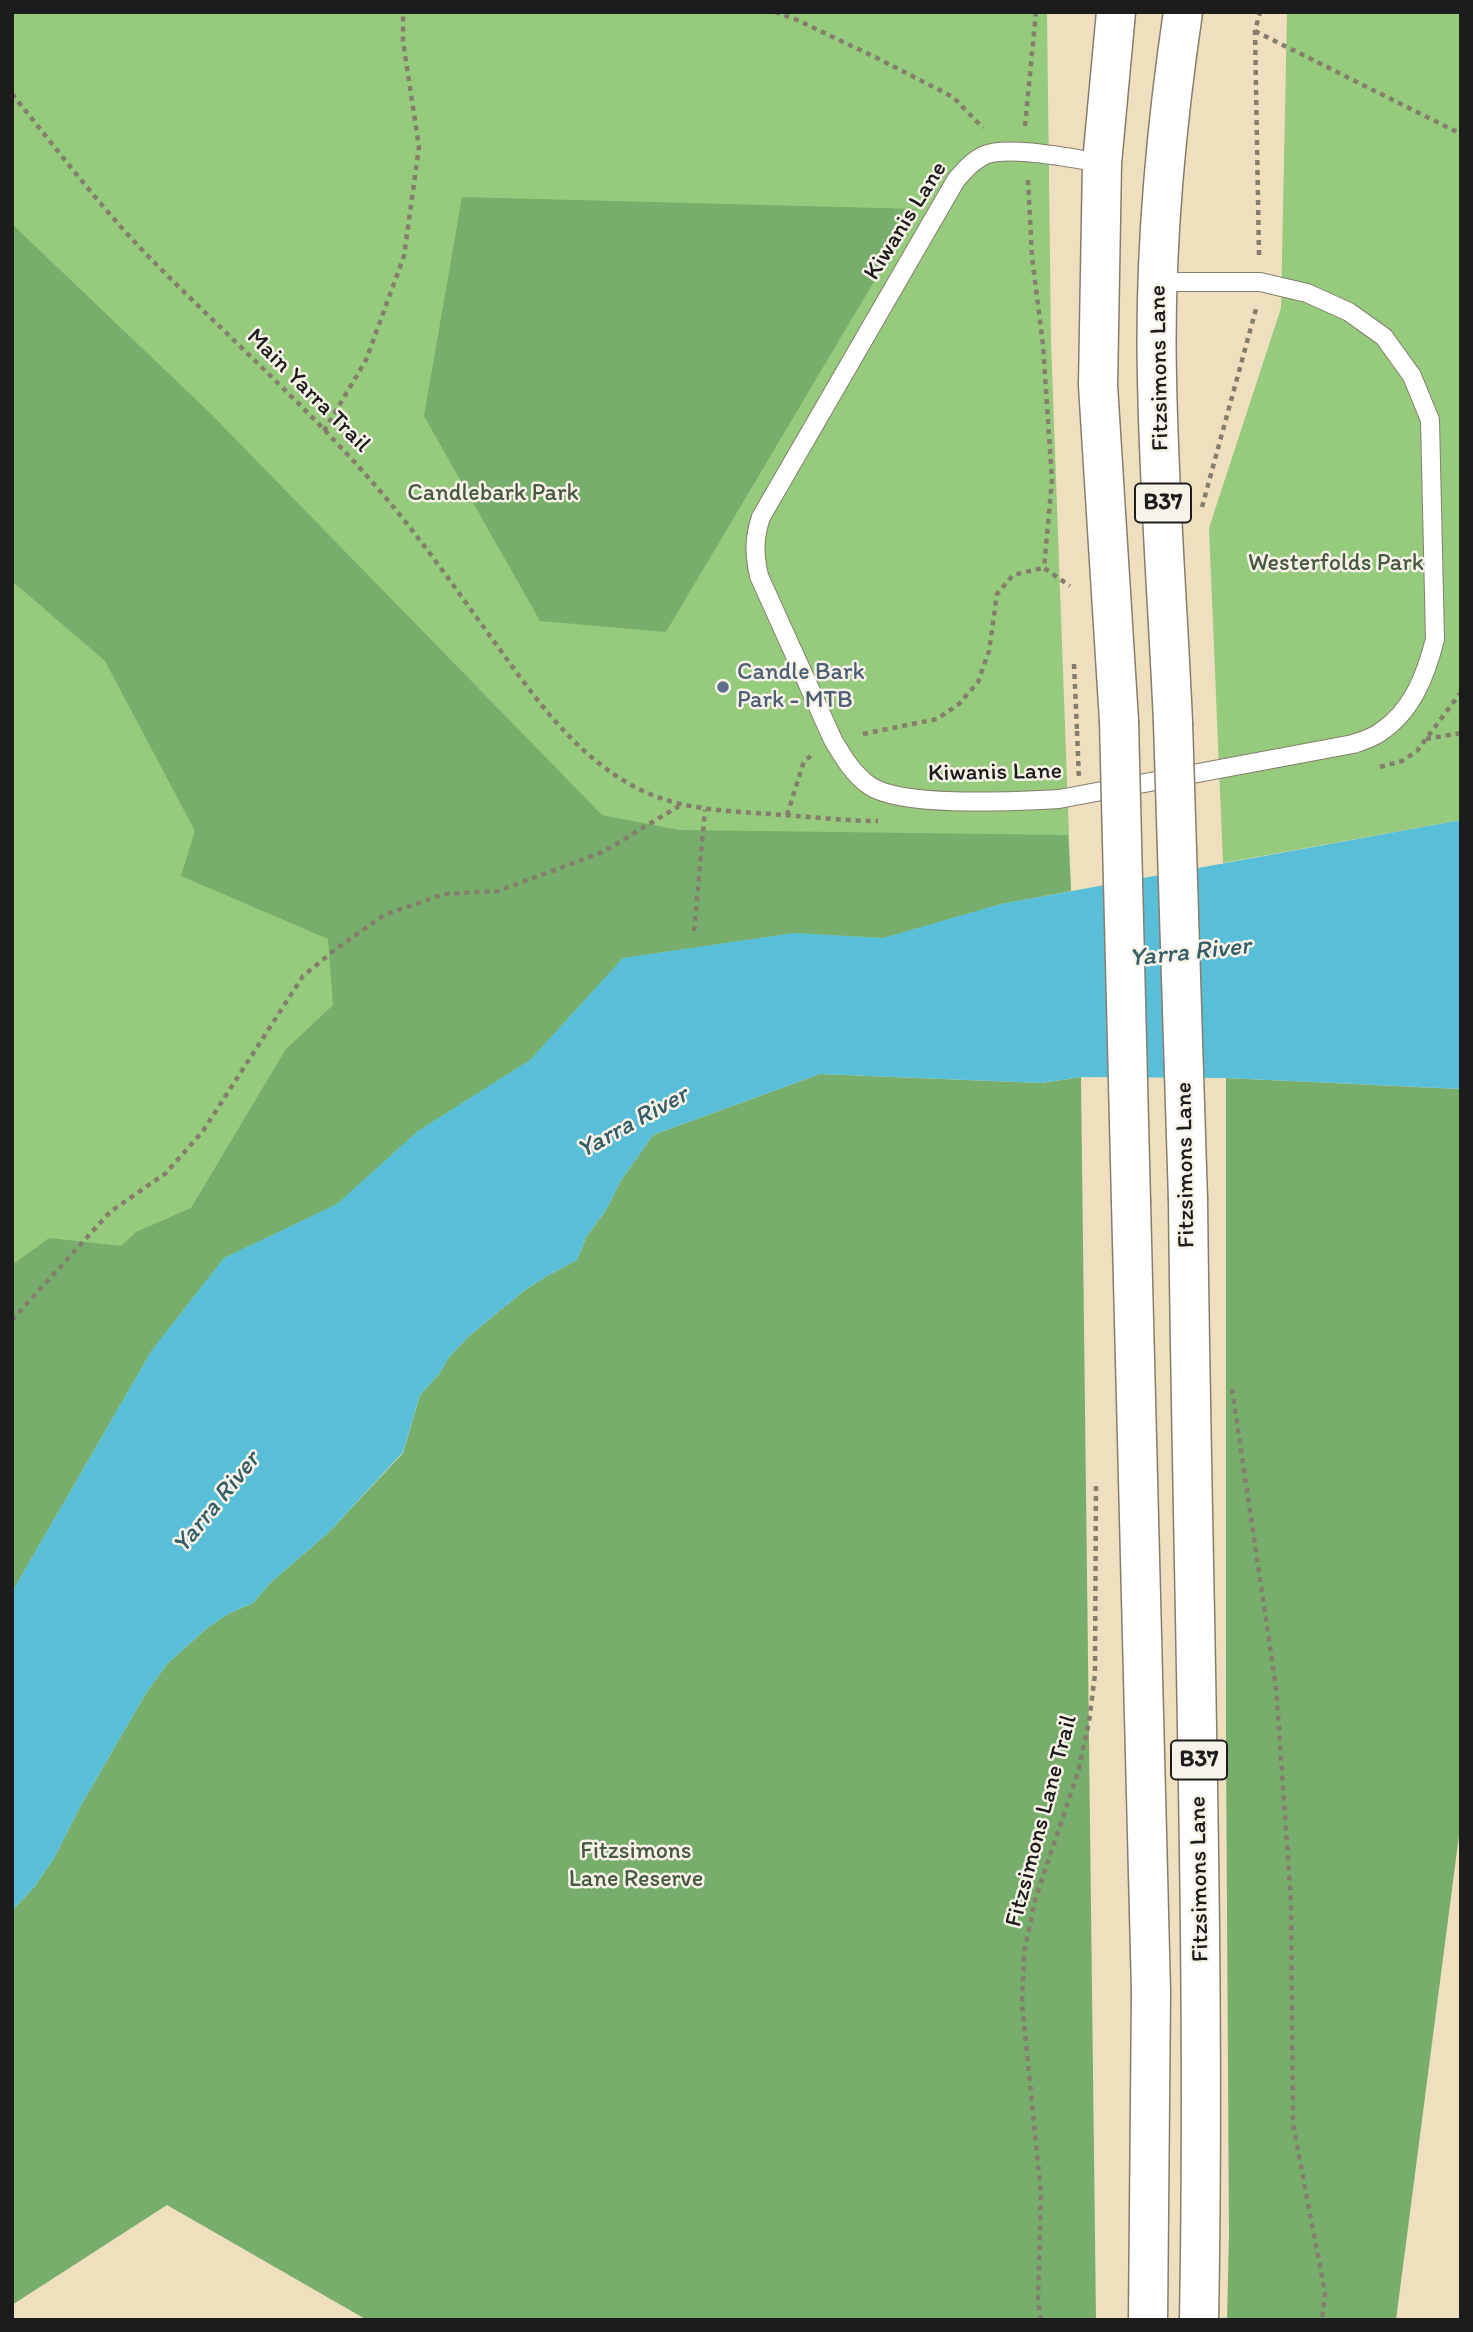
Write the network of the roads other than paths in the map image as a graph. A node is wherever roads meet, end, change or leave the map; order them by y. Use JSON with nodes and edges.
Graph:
{"nodes":[{"id":1,"x":1116,"y":12,"type":"edge"},
{"id":2,"x":1182,"y":12,"type":"edge"},
{"id":3,"x":1102,"y":163,"type":"junction"},
{"id":4,"x":1158,"y":282,"type":"junction"},
{"id":5,"x":1148,"y":2320,"type":"edge"},
{"id":6,"x":1199,"y":2320,"type":"edge"}],
"edges":[{"from":1,"to":3,"type":"main road","name":"Fitzsimons Lane","number":"B37"},
{"from":2,"to":4,"type":"main road","name":"Fitzsimons Lane","number":"B37"},
{"from":3,"to":4,"type":"lane","name":"Kiwanis Lane"},
{"from":3,"to":5,"type":"main road","name":"Fitzsimons Lane","number":"B37","bridge":true},
{"from":4,"to":6,"type":"main road","name":"Fitzsimons Lane","number":"B37","bridge":true}]}
